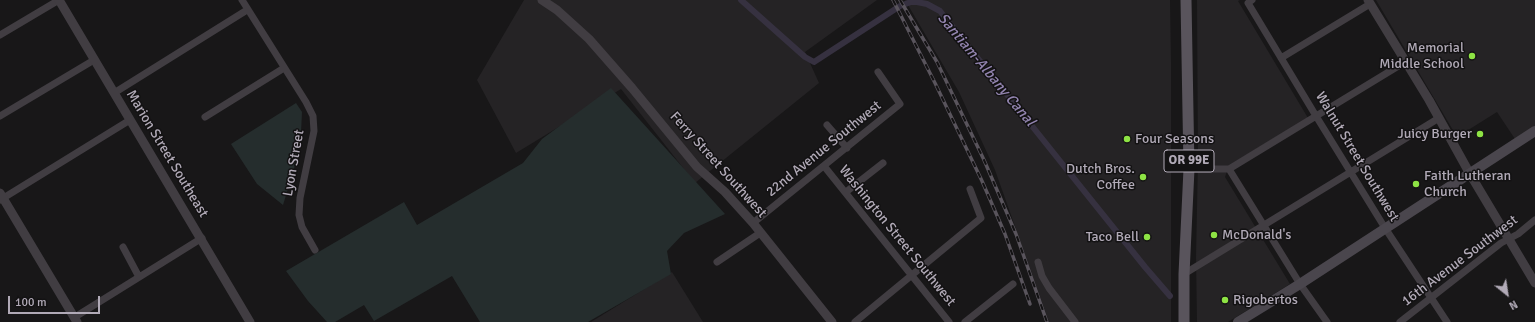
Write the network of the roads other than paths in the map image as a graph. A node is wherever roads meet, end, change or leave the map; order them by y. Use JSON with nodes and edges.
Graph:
{"nodes":[{"id":1,"x":59,"y":0,"type":"edge"},
{"id":2,"x":242,"y":0,"type":"edge"},
{"id":3,"x":542,"y":0,"type":"edge"},
{"id":4,"x":1186,"y":0,"type":"edge"},
{"id":5,"x":1250,"y":1,"type":"edge"},
{"id":6,"x":1369,"y":2,"type":"edge"},
{"id":7,"x":247,"y":10,"type":"junction"},
{"id":8,"x":0,"y":34,"type":"edge"},
{"id":9,"x":1281,"y":58,"type":"junction"},
{"id":10,"x":94,"y":60,"type":"junction"},
{"id":11,"x":1405,"y":62,"type":"junction"},
{"id":12,"x":284,"y":68,"type":"junction"},
{"id":13,"x":878,"y":72,"type":"dead end"},
{"id":14,"x":114,"y":93,"type":"junction"},
{"id":15,"x":0,"y":116,"type":"edge"},
{"id":16,"x":1316,"y":116,"type":"junction"},
{"id":17,"x":205,"y":117,"type":"dead end"},
{"id":18,"x":1439,"y":118,"type":"junction"},
{"id":19,"x":130,"y":120,"type":"junction"},
{"id":20,"x":827,"y":125,"type":"dead end"},
{"id":21,"x":1535,"y":131,"type":"edge"},
{"id":22,"x":847,"y":148,"type":"junction"},
{"id":23,"x":882,"y":163,"type":"dead end"},
{"id":24,"x":824,"y":166,"type":"junction"},
{"id":25,"x":1229,"y":168,"type":"junction"},
{"id":26,"x":1189,"y":169,"type":"junction"},
{"id":27,"x":1350,"y":171,"type":"junction"},
{"id":28,"x":1470,"y":174,"type":"junction"},
{"id":29,"x":970,"y":189,"type":"dead end"},
{"id":30,"x":846,"y":192,"type":"junction"},
{"id":31,"x":1,"y":197,"type":"edge"},
{"id":32,"x":1535,"y":220,"type":"edge"},
{"id":33,"x":752,"y":223,"type":"junction"},
{"id":34,"x":1264,"y":226,"type":"junction"},
{"id":35,"x":1385,"y":228,"type":"junction"},
{"id":36,"x":760,"y":233,"type":"junction"},
{"id":37,"x":202,"y":238,"type":"junction"},
{"id":38,"x":1509,"y":238,"type":"junction"},
{"id":39,"x":122,"y":247,"type":"dead end"},
{"id":40,"x":315,"y":250,"type":"dead end"},
{"id":41,"x":717,"y":262,"type":"dead end"},
{"id":42,"x":1038,"y":262,"type":"dead end"},
{"id":43,"x":1184,"y":274,"type":"junction"},
{"id":44,"x":912,"y":275,"type":"junction"},
{"id":45,"x":139,"y":277,"type":"junction"},
{"id":46,"x":1535,"y":282,"type":"edge"},
{"id":47,"x":1013,"y":284,"type":"dead end"},
{"id":48,"x":1300,"y":284,"type":"junction"},
{"id":49,"x":1431,"y":298,"type":"junction"},
{"id":50,"x":76,"y":320,"type":"edge"},
{"id":51,"x":250,"y":322,"type":"edge"},
{"id":52,"x":832,"y":322,"type":"edge"},
{"id":53,"x":854,"y":322,"type":"edge"},
{"id":54,"x":949,"y":322,"type":"edge"},
{"id":55,"x":965,"y":322,"type":"edge"},
{"id":56,"x":1075,"y":322,"type":"edge"},
{"id":57,"x":1184,"y":322,"type":"edge"},
{"id":58,"x":1238,"y":322,"type":"edge"},
{"id":59,"x":1327,"y":322,"type":"edge"},
{"id":60,"x":1400,"y":322,"type":"edge"},
{"id":61,"x":1447,"y":322,"type":"edge"}],
"edges":[{"from":1,"to":8,"type":"street"},
{"from":1,"to":10,"type":"street","name":"Marion Street Southeast"},
{"from":2,"to":7,"type":"street","name":"Lyon Street"},
{"from":3,"to":33,"type":"street","name":"Ferry Street Southwest"},
{"from":4,"to":26,"type":"main road","number":"OR 99E"},
{"from":5,"to":9,"type":"street","name":"Walnut Street Southwest"},
{"from":6,"to":9,"type":"street"},
{"from":6,"to":11,"type":"street"},
{"from":7,"to":12,"type":"street","name":"Lyon Street"},
{"from":7,"to":14,"type":"street"},
{"from":9,"to":16,"type":"street","name":"Walnut Street Southwest"},
{"from":10,"to":14,"type":"street","name":"Marion Street Southeast"},
{"from":10,"to":15,"type":"street"},
{"from":11,"to":16,"type":"street"},
{"from":11,"to":18,"type":"street"},
{"from":12,"to":17,"type":"street"},
{"from":12,"to":40,"type":"street","name":"Lyon Street"},
{"from":13,"to":22,"type":"street","name":"22nd Avenue Southwest"},
{"from":14,"to":19,"type":"street","name":"Marion Street Southeast"},
{"from":16,"to":25,"type":"street"},
{"from":16,"to":27,"type":"street","name":"Walnut Street Southwest"},
{"from":18,"to":27,"type":"street"},
{"from":18,"to":28,"type":"street"},
{"from":19,"to":31,"type":"street"},
{"from":19,"to":37,"type":"street","name":"Marion Street Southeast"},
{"from":20,"to":22,"type":"street"},
{"from":21,"to":28,"type":"main road"},
{"from":22,"to":24,"type":"street","name":"22nd Avenue Southwest"},
{"from":23,"to":30,"type":"street"},
{"from":24,"to":30,"type":"street","name":"Washington Street Southwest"},
{"from":24,"to":33,"type":"street","name":"22nd Avenue Southwest"},
{"from":25,"to":26,"type":"street"},
{"from":25,"to":34,"type":"street"},
{"from":26,"to":43,"type":"main road","number":"OR 99E"},
{"from":27,"to":34,"type":"street"},
{"from":27,"to":35,"type":"street","name":"Walnut Street Southwest"},
{"from":28,"to":35,"type":"main road"},
{"from":28,"to":38,"type":"street"},
{"from":29,"to":44,"type":"street"},
{"from":30,"to":44,"type":"street","name":"Washington Street Southwest"},
{"from":31,"to":50,"type":"street"},
{"from":32,"to":38,"type":"street","name":"16th Avenue Southwest"},
{"from":33,"to":36,"type":"street","name":"Ferry Street Southwest"},
{"from":34,"to":43,"type":"street"},
{"from":34,"to":48,"type":"street"},
{"from":35,"to":48,"type":"main road"},
{"from":35,"to":49,"type":"street","name":"Walnut Street Southwest"},
{"from":36,"to":41,"type":"street"},
{"from":36,"to":52,"type":"street","name":"Ferry Street Southwest"},
{"from":37,"to":45,"type":"street"},
{"from":37,"to":51,"type":"street","name":"Marion Street Southeast"},
{"from":38,"to":46,"type":"street"},
{"from":38,"to":49,"type":"street","name":"16th Avenue Southwest"},
{"from":39,"to":45,"type":"street"},
{"from":42,"to":56,"type":"street"},
{"from":43,"to":57,"type":"main road","number":"OR 99E"},
{"from":44,"to":53,"type":"street"},
{"from":44,"to":54,"type":"street","name":"Washington Street Southwest"},
{"from":45,"to":50,"type":"street"},
{"from":47,"to":55,"type":"street"},
{"from":48,"to":58,"type":"main road"},
{"from":48,"to":59,"type":"street"},
{"from":49,"to":60,"type":"street","name":"16th Avenue Southwest"},
{"from":49,"to":61,"type":"street","name":"Walnut Street Southwest"}]}
